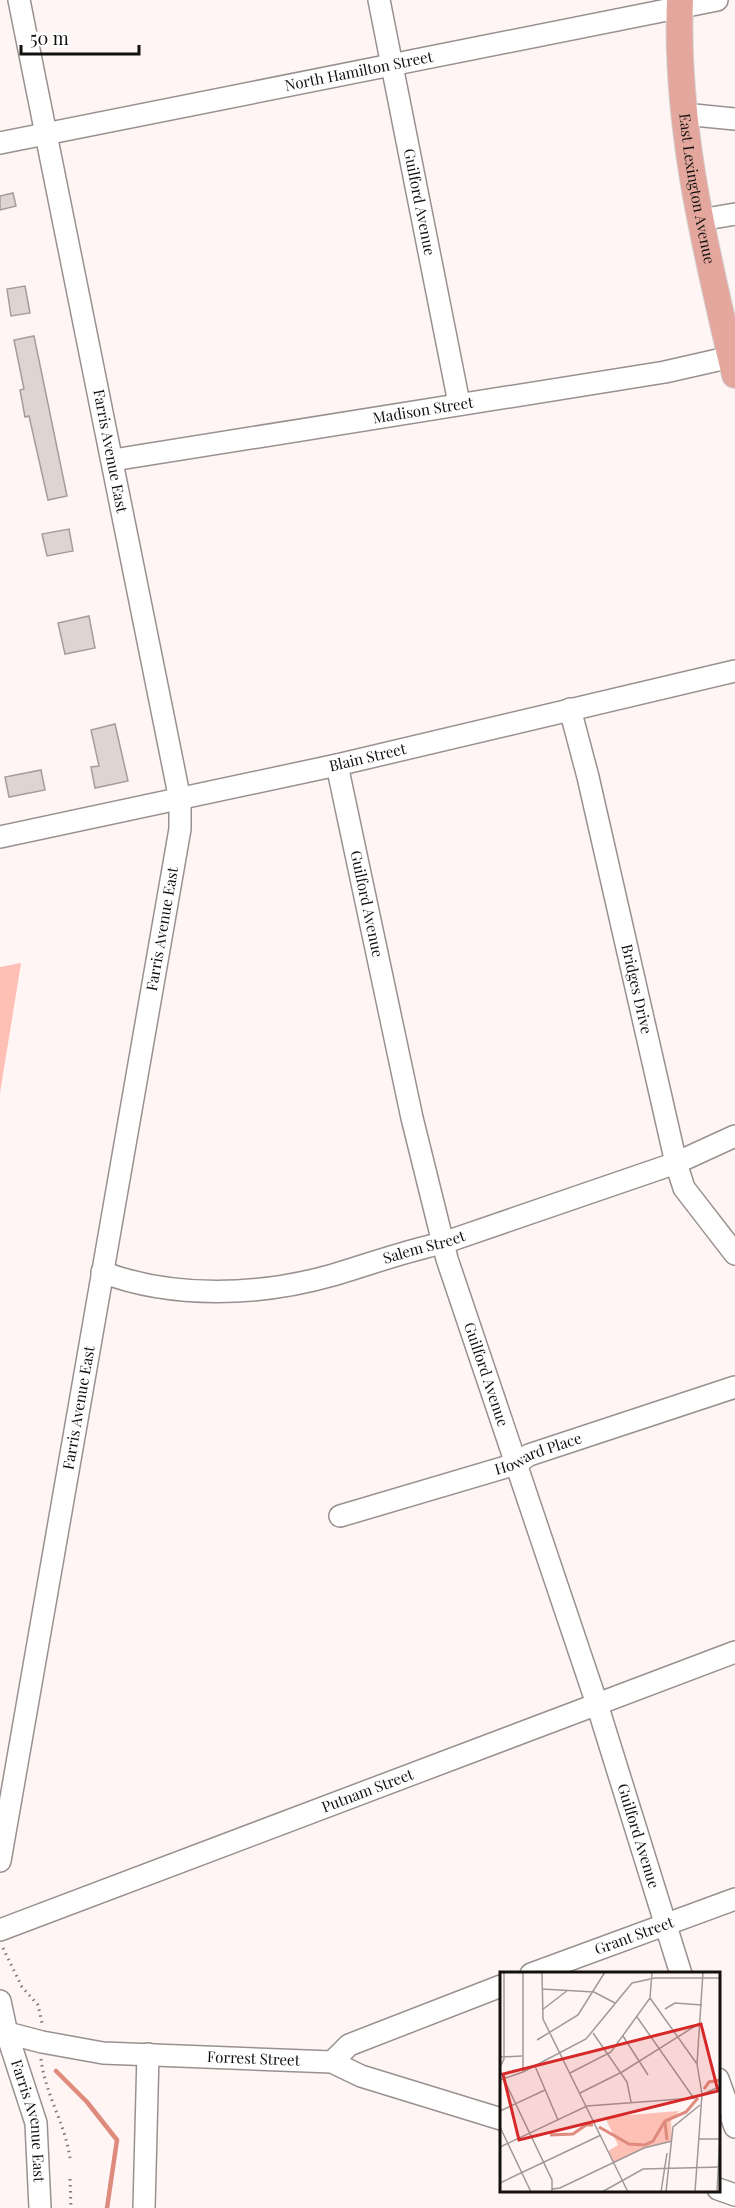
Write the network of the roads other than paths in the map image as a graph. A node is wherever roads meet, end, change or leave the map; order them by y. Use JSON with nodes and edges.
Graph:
{"nodes":[{"id":1,"x":19,"y":0,"type":"edge"},
{"id":2,"x":379,"y":0,"type":"edge"},
{"id":3,"x":717,"y":0,"type":"edge"},
{"id":4,"x":680,"y":4,"type":"edge"},
{"id":5,"x":392,"y":63,"type":"junction"},
{"id":6,"x":684,"y":114,"type":"junction"},
{"id":7,"x":735,"y":119,"type":"edge"},
{"id":8,"x":45,"y":133,"type":"junction"},
{"id":9,"x":0,"y":143,"type":"edge"},
{"id":10,"x":735,"y":214,"type":"edge"},
{"id":11,"x":700,"y":220,"type":"junction"},
{"id":12,"x":733,"y":366,"type":"edge"},
{"id":13,"x":459,"y":403,"type":"junction"},
{"id":14,"x":113,"y":460,"type":"junction"},
{"id":15,"x":735,"y":671,"type":"edge"},
{"id":16,"x":570,"y":709,"type":"junction"},
{"id":17,"x":337,"y":765,"type":"junction"},
{"id":18,"x":180,"y":800,"type":"junction"},
{"id":19,"x":0,"y":837,"type":"edge"},
{"id":20,"x":735,"y":1136,"type":"edge"},
{"id":21,"x":676,"y":1163,"type":"junction"},
{"id":22,"x":443,"y":1243,"type":"junction"},
{"id":23,"x":735,"y":1254,"type":"edge"},
{"id":24,"x":102,"y":1272,"type":"junction"},
{"id":25,"x":735,"y":1388,"type":"edge"},
{"id":26,"x":516,"y":1464,"type":"junction"},
{"id":27,"x":340,"y":1516,"type":"dead end"},
{"id":28,"x":735,"y":1652,"type":"edge"},
{"id":29,"x":597,"y":1704,"type":"junction"},
{"id":30,"x":0,"y":1861,"type":"edge"},
{"id":31,"x":735,"y":1899,"type":"edge"},
{"id":32,"x":664,"y":1926,"type":"junction"},
{"id":33,"x":0,"y":1930,"type":"edge"},
{"id":34,"x":537,"y":1972,"type":"edge"},
{"id":35,"x":680,"y":1972,"type":"edge"},
{"id":36,"x":500,"y":1986,"type":"edge"},
{"id":37,"x":0,"y":2001,"type":"edge"},
{"id":38,"x":4,"y":2032,"type":"edge"},
{"id":39,"x":148,"y":2054,"type":"junction"},
{"id":40,"x":332,"y":2062,"type":"junction"},
{"id":41,"x":720,"y":2085,"type":"edge"},
{"id":42,"x":500,"y":2119,"type":"edge"},
{"id":43,"x":735,"y":2127,"type":"edge"},
{"id":44,"x":720,"y":2190,"type":"edge"},
{"id":45,"x":735,"y":2195,"type":"edge"},
{"id":46,"x":40,"y":2208,"type":"edge"},
{"id":47,"x":144,"y":2208,"type":"edge"}],
"edges":[{"from":1,"to":8,"type":"street","name":"Farris Avenue East"},
{"from":2,"to":5,"type":"street","name":"Guilford Avenue"},
{"from":3,"to":4,"type":"street","name":"North Hamilton Street"},
{"from":4,"to":5,"type":"street","name":"North Hamilton Street"},
{"from":4,"to":6,"type":"main road","name":"East Lexington Avenue"},
{"from":5,"to":8,"type":"street","name":"North Hamilton Street"},
{"from":5,"to":13,"type":"street","name":"Guilford Avenue"},
{"from":6,"to":7,"type":"street"},
{"from":6,"to":11,"type":"main road","name":"East Lexington Avenue"},
{"from":8,"to":9,"type":"street","name":"North Hamilton Street"},
{"from":8,"to":14,"type":"street","name":"Farris Avenue East"},
{"from":10,"to":11,"type":"street"},
{"from":11,"to":12,"type":"main road","name":"East Lexington Avenue"},
{"from":12,"to":13,"type":"street","name":"Madison Street"},
{"from":13,"to":14,"type":"street","name":"Madison Street"},
{"from":14,"to":18,"type":"street","name":"Farris Avenue East"},
{"from":15,"to":16,"type":"street","name":"Blain Street"},
{"from":16,"to":17,"type":"street","name":"Blain Street"},
{"from":16,"to":21,"type":"street","name":"Bridges Drive"},
{"from":17,"to":18,"type":"street","name":"Blain Street"},
{"from":17,"to":22,"type":"street","name":"Guilford Avenue"},
{"from":18,"to":19,"type":"street","name":"Blain Street"},
{"from":18,"to":24,"type":"street","name":"Farris Avenue East"},
{"from":20,"to":21,"type":"street","name":"Salem Street"},
{"from":21,"to":22,"type":"street","name":"Salem Street"},
{"from":21,"to":23,"type":"street","name":"Bridges Drive"},
{"from":22,"to":24,"type":"street","name":"Salem Street"},
{"from":22,"to":26,"type":"street","name":"Guilford Avenue"},
{"from":24,"to":30,"type":"street","name":"Farris Avenue East"},
{"from":25,"to":26,"type":"street","name":"Howard Place"},
{"from":26,"to":27,"type":"street","name":"Howard Place"},
{"from":26,"to":29,"type":"street","name":"Guilford Avenue"},
{"from":28,"to":29,"type":"street","name":"Putnam Street"},
{"from":29,"to":32,"type":"street","name":"Guilford Avenue"},
{"from":29,"to":33,"type":"street","name":"Putnam Street"},
{"from":31,"to":32,"type":"street","name":"Grant Street"},
{"from":32,"to":34,"type":"street","name":"Grant Street"},
{"from":32,"to":35,"type":"street","name":"Guilford Avenue"},
{"from":36,"to":40,"type":"street"},
{"from":37,"to":38,"type":"street","name":"Farris Avenue East"},
{"from":38,"to":39,"type":"street","name":"Forrest Street"},
{"from":38,"to":46,"type":"street","name":"Farris Avenue East"},
{"from":39,"to":40,"type":"street","name":"Forrest Street"},
{"from":39,"to":47,"type":"street"},
{"from":40,"to":42,"type":"street","name":"Forrest Street"},
{"from":41,"to":43,"type":"street"},
{"from":44,"to":45,"type":"street"}]}
